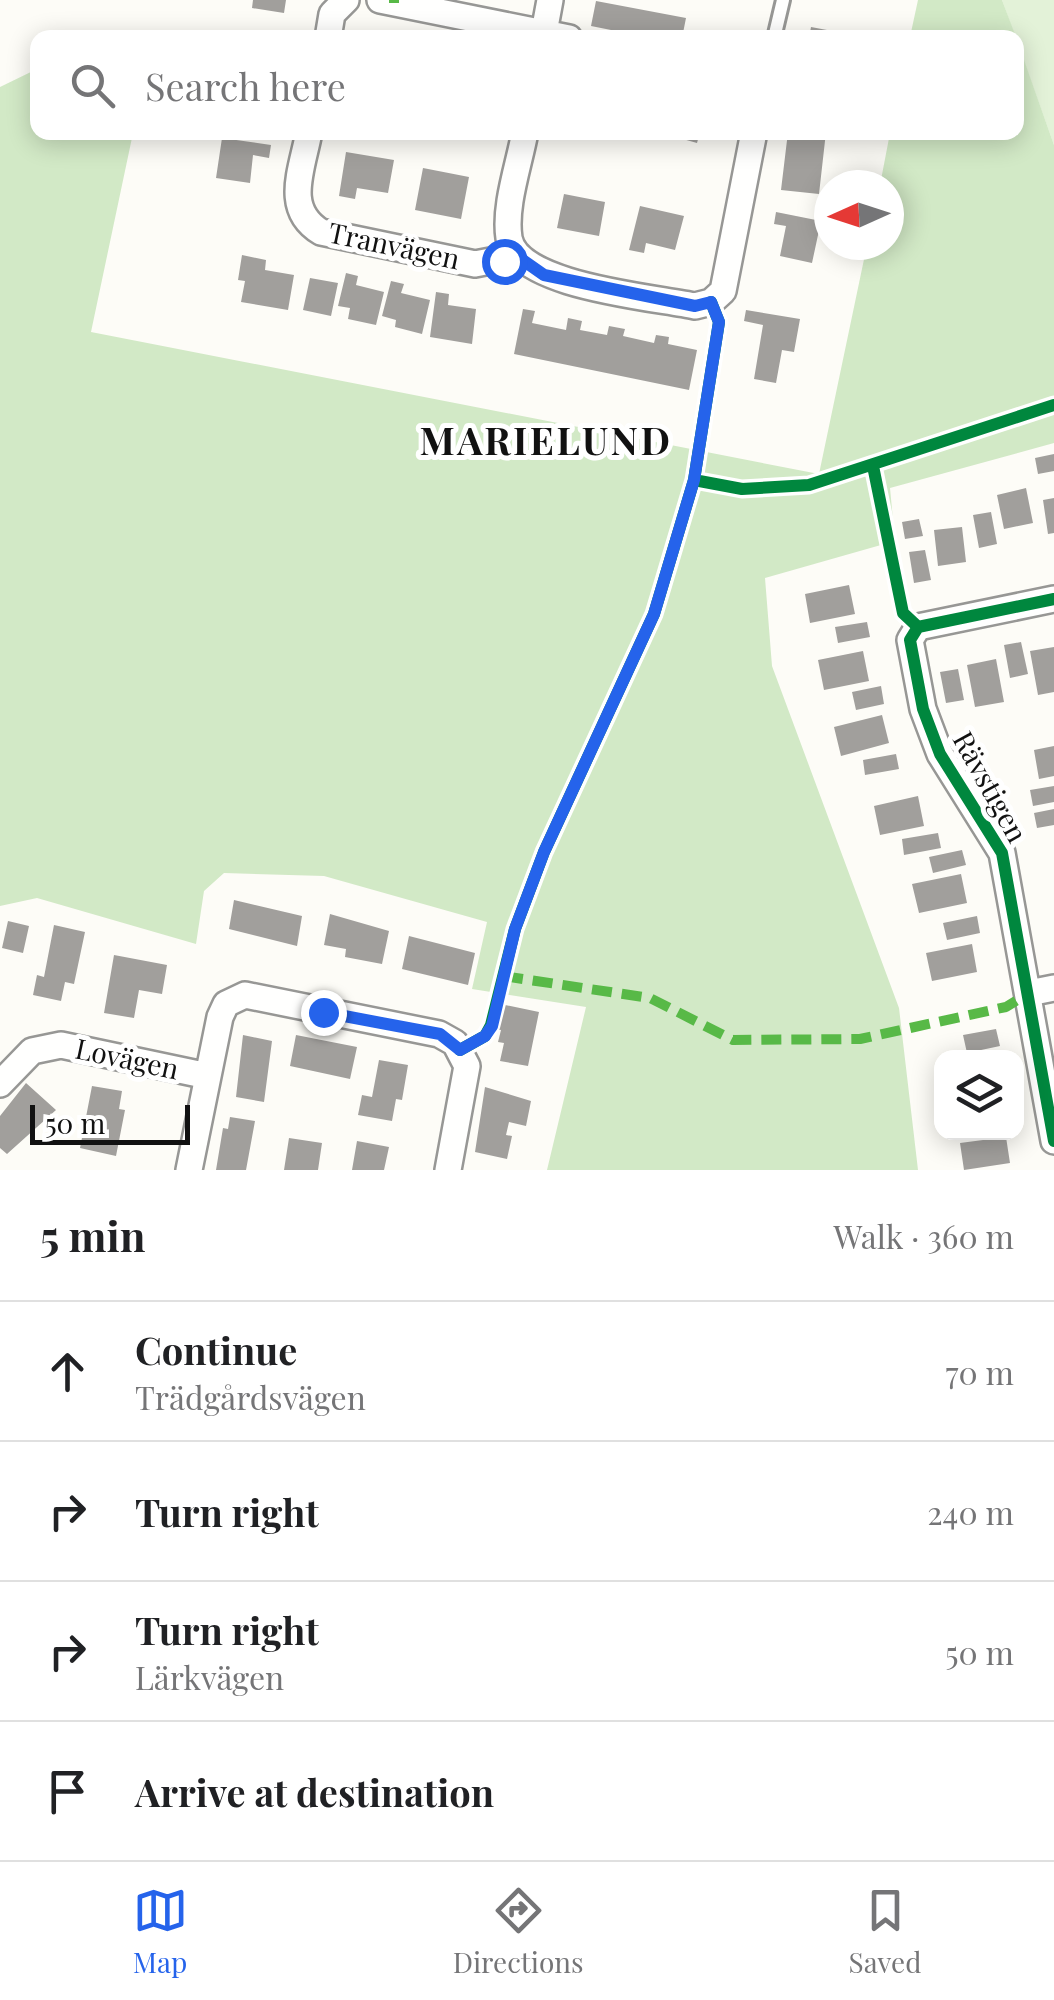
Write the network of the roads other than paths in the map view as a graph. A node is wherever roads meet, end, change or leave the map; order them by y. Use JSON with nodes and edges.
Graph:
{"nodes":[{"id":1,"x":346,"y":0,"type":"edge"},
{"id":2,"x":380,"y":0,"type":"edge"},
{"id":3,"x":550,"y":0,"type":"edge"},
{"id":4,"x":783,"y":0,"type":"edge"},
{"id":5,"x":329,"y":30,"type":"edge"},
{"id":6,"x":523,"y":30,"type":"edge"},
{"id":7,"x":552,"y":30,"type":"edge"},
{"id":8,"x":776,"y":30,"type":"edge"},
{"id":9,"x":308,"y":140,"type":"edge"},
{"id":10,"x":524,"y":140,"type":"edge"},
{"id":11,"x":752,"y":140,"type":"edge"},
{"id":12,"x":517,"y":256,"type":"junction"},
{"id":13,"x":1054,"y":599,"type":"edge"},
{"id":14,"x":1041,"y":990,"type":"edge"},
{"id":15,"x":208,"y":1078,"type":"junction"},
{"id":16,"x":0,"y":1084,"type":"edge"},
{"id":17,"x":1054,"y":1141,"type":"edge"},
{"id":18,"x":189,"y":1170,"type":"edge"},
{"id":19,"x":448,"y":1170,"type":"edge"}],
"edges":[{"from":1,"to":5,"type":"street"},
{"from":2,"to":6,"type":"street"},
{"from":3,"to":7,"type":"street"},
{"from":4,"to":8,"type":"lane"},
{"from":9,"to":12,"type":"street","name":"Tranvägen"},
{"from":10,"to":12,"type":"street"},
{"from":11,"to":12,"type":"street"},
{"from":13,"to":14,"type":"street","name":"Rävstigen"},
{"from":14,"to":17,"type":"street","name":"Rävstigen"},
{"from":15,"to":16,"type":"street","name":"Lovägen"},
{"from":15,"to":18,"type":"street"},
{"from":15,"to":19,"type":"street"}]}
